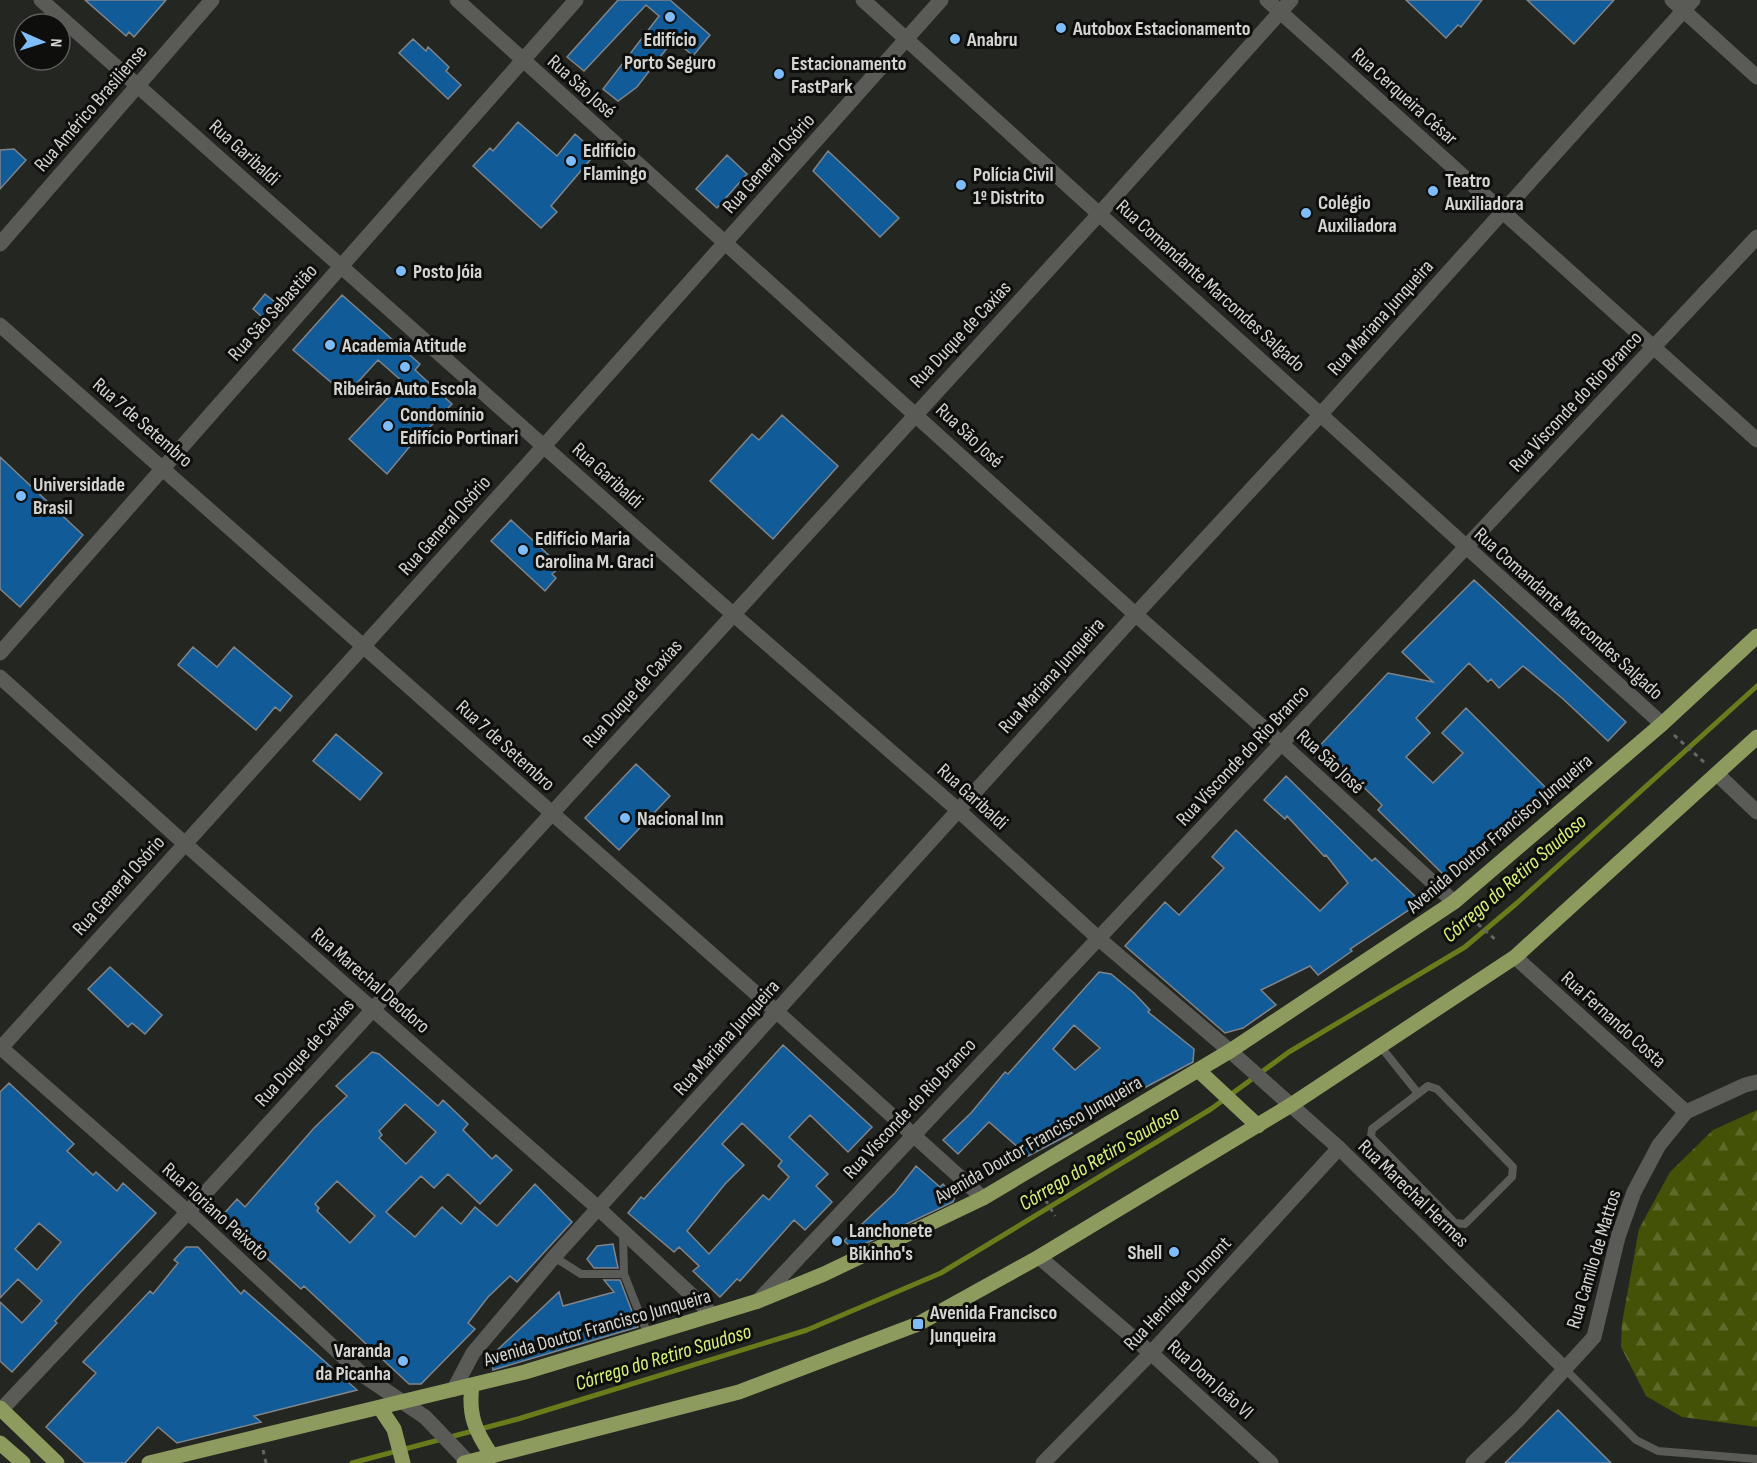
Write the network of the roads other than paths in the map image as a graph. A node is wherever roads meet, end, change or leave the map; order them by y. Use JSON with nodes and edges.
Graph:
{"nodes":[{"id":1,"x":41,"y":0,"type":"edge"},
{"id":2,"x":212,"y":0,"type":"edge"},
{"id":3,"x":457,"y":0,"type":"edge"},
{"id":4,"x":576,"y":0,"type":"edge"},
{"id":5,"x":863,"y":0,"type":"edge"},
{"id":6,"x":941,"y":0,"type":"edge"},
{"id":7,"x":1267,"y":0,"type":"edge"},
{"id":8,"x":1292,"y":0,"type":"edge"},
{"id":9,"x":1683,"y":3,"type":"edge"},
{"id":10,"x":1280,"y":12,"type":"junction"},
{"id":11,"x":906,"y":39,"type":"junction"},
{"id":12,"x":522,"y":61,"type":"junction"},
{"id":13,"x":1757,"y":77,"type":"edge"},
{"id":14,"x":138,"y":84,"type":"junction"},
{"id":15,"x":1503,"y":212,"type":"junction"},
{"id":16,"x":1100,"y":213,"type":"junction"},
{"id":17,"x":1757,"y":237,"type":"edge"},
{"id":18,"x":726,"y":242,"type":"junction"},
{"id":19,"x":0,"y":244,"type":"edge"},
{"id":20,"x":341,"y":266,"type":"junction"},
{"id":21,"x":0,"y":325,"type":"edge"},
{"id":22,"x":1654,"y":348,"type":"junction"},
{"id":23,"x":916,"y":414,"type":"junction"},
{"id":24,"x":1321,"y":414,"type":"junction"},
{"id":25,"x":1757,"y":440,"type":"edge"},
{"id":26,"x":544,"y":446,"type":"junction"},
{"id":27,"x":163,"y":467,"type":"junction"},
{"id":28,"x":1466,"y":549,"type":"junction"},
{"id":29,"x":733,"y":614,"type":"junction"},
{"id":30,"x":1135,"y":614,"type":"junction"},
{"id":31,"x":1757,"y":636,"type":"edge"},
{"id":32,"x":363,"y":645,"type":"junction"},
{"id":33,"x":0,"y":653,"type":"edge"},
{"id":34,"x":0,"y":677,"type":"edge"},
{"id":35,"x":1662,"y":724,"type":"junction"},
{"id":36,"x":1757,"y":737,"type":"edge"},
{"id":37,"x":1282,"y":744,"type":"junction"},
{"id":38,"x":1717,"y":774,"type":"junction"},
{"id":39,"x":958,"y":810,"type":"junction"},
{"id":40,"x":1757,"y":813,"type":"edge"},
{"id":41,"x":550,"y":814,"type":"junction"},
{"id":42,"x":184,"y":843,"type":"junction"},
{"id":43,"x":1454,"y":902,"type":"junction"},
{"id":44,"x":1098,"y":938,"type":"junction"},
{"id":45,"x":1515,"y":957,"type":"junction"},
{"id":46,"x":372,"y":1009,"type":"junction"},
{"id":47,"x":777,"y":1012,"type":"junction"},
{"id":48,"x":1381,"y":1047,"type":"junction"},
{"id":49,"x":0,"y":1048,"type":"edge"},
{"id":50,"x":1230,"y":1051,"type":"junction"},
{"id":51,"x":1198,"y":1070,"type":"junction"},
{"id":52,"x":1757,"y":1082,"type":"edge"},
{"id":53,"x":1417,"y":1092,"type":"junction"},
{"id":54,"x":1291,"y":1105,"type":"junction"},
{"id":55,"x":1686,"y":1112,"type":"junction"},
{"id":56,"x":1258,"y":1126,"type":"junction"},
{"id":57,"x":911,"y":1136,"type":"junction"},
{"id":58,"x":1339,"y":1148,"type":"junction"},
{"id":59,"x":983,"y":1198,"type":"junction"},
{"id":60,"x":598,"y":1208,"type":"junction"},
{"id":61,"x":188,"y":1212,"type":"junction"},
{"id":62,"x":623,"y":1232,"type":"junction"},
{"id":63,"x":554,"y":1257,"type":"junction"},
{"id":64,"x":1039,"y":1257,"type":"junction"},
{"id":65,"x":624,"y":1274,"type":"junction"},
{"id":66,"x":758,"y":1301,"type":"junction"},
{"id":67,"x":713,"y":1316,"type":"junction"},
{"id":68,"x":648,"y":1335,"type":"junction"},
{"id":69,"x":1151,"y":1353,"type":"junction"},
{"id":70,"x":1565,"y":1369,"type":"junction"},
{"id":71,"x":472,"y":1385,"type":"junction"},
{"id":72,"x":454,"y":1389,"type":"junction"},
{"id":73,"x":405,"y":1403,"type":"junction"},
{"id":74,"x":380,"y":1408,"type":"junction"},
{"id":75,"x":0,"y":1412,"type":"edge"},
{"id":76,"x":0,"y":1443,"type":"edge"},
{"id":77,"x":492,"y":1456,"type":"junction"},
{"id":78,"x":1757,"y":1459,"type":"edge"},
{"id":79,"x":403,"y":1462,"type":"edge"},
{"id":80,"x":23,"y":1463,"type":"edge"},
{"id":81,"x":50,"y":1463,"type":"edge"},
{"id":82,"x":57,"y":1463,"type":"edge"},
{"id":83,"x":149,"y":1463,"type":"edge"},
{"id":84,"x":467,"y":1463,"type":"edge"},
{"id":85,"x":1043,"y":1463,"type":"edge"},
{"id":86,"x":1271,"y":1463,"type":"edge"},
{"id":87,"x":1473,"y":1463,"type":"edge"}],
"edges":[{"from":1,"to":14,"type":"street","name":"Rua Garibaldi"},
{"from":2,"to":14,"type":"street","name":"Rua Américo Brasiliense"},
{"from":3,"to":12,"type":"street","name":"Rua São José"},
{"from":4,"to":12,"type":"street","name":"Rua São Sebastião"},
{"from":5,"to":11,"type":"street","name":"Rua Comandante Marcondes Salgado"},
{"from":6,"to":11,"type":"street","name":"Rua General Osório"},
{"from":7,"to":10,"type":"street","name":"Rua Cerqueira César"},
{"from":8,"to":10,"type":"street","name":"Rua Duque de Caxias"},
{"from":9,"to":13,"type":"street"},
{"from":9,"to":15,"type":"street","name":"Rua Mariana Junqueira"},
{"from":10,"to":15,"type":"street","name":"Rua Cerqueira César"},
{"from":10,"to":16,"type":"street","name":"Rua Duque de Caxias"},
{"from":11,"to":16,"type":"street","name":"Rua Comandante Marcondes Salgado"},
{"from":11,"to":18,"type":"street","name":"Rua General Osório"},
{"from":12,"to":18,"type":"street","name":"Rua São José"},
{"from":12,"to":20,"type":"street","name":"Rua São Sebastião"},
{"from":14,"to":19,"type":"street","name":"Rua Américo Brasiliense"},
{"from":14,"to":20,"type":"street","name":"Rua Garibaldi"},
{"from":15,"to":22,"type":"street","name":"Rua Cerqueira César"},
{"from":15,"to":24,"type":"street","name":"Rua Mariana Junqueira"},
{"from":16,"to":23,"type":"street","name":"Rua Duque de Caxias"},
{"from":16,"to":24,"type":"street","name":"Rua Comandante Marcondes Salgado"},
{"from":17,"to":22,"type":"street","name":"Rua Visconde do Rio Branco"},
{"from":18,"to":23,"type":"street","name":"Rua São José"},
{"from":18,"to":26,"type":"street","name":"Rua General Osório"},
{"from":20,"to":26,"type":"street","name":"Rua Garibaldi"},
{"from":20,"to":27,"type":"street","name":"Rua São Sebastião"},
{"from":21,"to":27,"type":"street","name":"Rua 7 de Setembro"},
{"from":22,"to":25,"type":"street","name":"Rua Cerqueira César"},
{"from":22,"to":28,"type":"street","name":"Rua Visconde do Rio Branco"},
{"from":23,"to":29,"type":"street","name":"Rua Duque de Caxias"},
{"from":23,"to":30,"type":"street","name":"Rua São José"},
{"from":24,"to":28,"type":"street","name":"Rua Comandante Marcondes Salgado"},
{"from":24,"to":30,"type":"street","name":"Rua Mariana Junqueira"},
{"from":26,"to":29,"type":"street","name":"Rua Garibaldi"},
{"from":26,"to":32,"type":"street","name":"Rua General Osório"},
{"from":27,"to":32,"type":"street","name":"Rua 7 de Setembro"},
{"from":27,"to":33,"type":"street","name":"Rua São Sebastião"},
{"from":28,"to":35,"type":"street","name":"Rua Comandante Marcondes Salgado"},
{"from":28,"to":37,"type":"street","name":"Rua Visconde do Rio Branco"},
{"from":29,"to":39,"type":"street","name":"Rua Garibaldi"},
{"from":29,"to":41,"type":"street","name":"Rua Duque de Caxias"},
{"from":30,"to":37,"type":"street","name":"Rua São José"},
{"from":30,"to":39,"type":"street","name":"Rua Mariana Junqueira"},
{"from":31,"to":35,"type":"main road","name":"Avenida Doutor Francisco Junqueira"},
{"from":32,"to":41,"type":"street","name":"Rua 7 de Setembro"},
{"from":32,"to":42,"type":"street","name":"Rua General Osório"},
{"from":34,"to":42,"type":"street","name":"Rua Marechal Deodoro"},
{"from":35,"to":43,"type":"main road","name":"Avenida Doutor Francisco Junqueira"},
{"from":36,"to":38,"type":"main road"},
{"from":37,"to":43,"type":"street","name":"Rua São José"},
{"from":37,"to":44,"type":"street","name":"Rua Visconde do Rio Branco"},
{"from":38,"to":40,"type":"street"},
{"from":38,"to":45,"type":"main road"},
{"from":39,"to":44,"type":"street","name":"Rua Garibaldi"},
{"from":39,"to":47,"type":"street","name":"Rua Mariana Junqueira"},
{"from":41,"to":46,"type":"street","name":"Rua Duque de Caxias"},
{"from":41,"to":47,"type":"street","name":"Rua 7 de Setembro"},
{"from":42,"to":46,"type":"street","name":"Rua Marechal Deodoro"},
{"from":42,"to":49,"type":"street","name":"Rua General Osório"},
{"from":43,"to":50,"type":"main road","name":"Avenida Doutor Francisco Junqueira"},
{"from":44,"to":50,"type":"street","name":"Rua Garibaldi"},
{"from":44,"to":57,"type":"street","name":"Rua Visconde do Rio Branco"},
{"from":45,"to":48,"type":"main road"},
{"from":45,"to":55,"type":"street","name":"Rua Fernando Costa"},
{"from":46,"to":60,"type":"street","name":"Rua Marechal Deodoro"},
{"from":46,"to":61,"type":"street","name":"Rua Duque de Caxias"},
{"from":47,"to":57,"type":"street","name":"Rua 7 de Setembro"},
{"from":47,"to":60,"type":"street","name":"Rua Mariana Junqueira"},
{"from":48,"to":53,"type":"lane"},
{"from":48,"to":54,"type":"main road"},
{"from":49,"to":61,"type":"street","name":"Rua Floriano Peixoto"},
{"from":50,"to":51,"type":"main road","name":"Avenida Doutor Francisco Junqueira"},
{"from":50,"to":54,"type":"street","name":"Rua Marechal Hermes"},
{"from":51,"to":56,"type":"main road"},
{"from":51,"to":59,"type":"main road","name":"Avenida Doutor Francisco Junqueira"},
{"from":52,"to":55,"type":"street","name":"Rua Camilo de Mattos"},
{"from":53,"to":53,"type":"lane"},
{"from":54,"to":56,"type":"main road"},
{"from":54,"to":58,"type":"street","name":"Rua Marechal Hermes"},
{"from":55,"to":70,"type":"street","name":"Rua Camilo de Mattos"},
{"from":56,"to":64,"type":"main road"},
{"from":57,"to":59,"type":"street","name":"Rua 7 de Setembro"},
{"from":57,"to":66,"type":"street","name":"Rua Visconde do Rio Branco"},
{"from":58,"to":69,"type":"street","name":"Rua Henrique Dumont"},
{"from":58,"to":70,"type":"street","name":"Rua Marechal Hermes"},
{"from":59,"to":66,"type":"main road","name":"Avenida Doutor Francisco Junqueira"},
{"from":60,"to":62,"type":"street","name":"Rua Marechal Deodoro"},
{"from":60,"to":63,"type":"street","name":"Rua Mariana Junqueira"},
{"from":61,"to":73,"type":"street","name":"Rua Floriano Peixoto"},
{"from":61,"to":75,"type":"street","name":"Rua Duque de Caxias"},
{"from":62,"to":65,"type":"lane"},
{"from":62,"to":67,"type":"street","name":"Rua Marechal Deodoro"},
{"from":63,"to":65,"type":"lane"},
{"from":63,"to":72,"type":"street","name":"Rua Mariana Junqueira"},
{"from":64,"to":69,"type":"street","name":"Rua Dom João VI"},
{"from":64,"to":77,"type":"main road"},
{"from":65,"to":68,"type":"lane"},
{"from":66,"to":67,"type":"main road","name":"Avenida Doutor Francisco Junqueira"},
{"from":67,"to":68,"type":"main road","name":"Avenida Doutor Francisco Junqueira"},
{"from":68,"to":71,"type":"main road","name":"Avenida Doutor Francisco Junqueira"},
{"from":69,"to":85,"type":"street","name":"Rua Henrique Dumont"},
{"from":69,"to":86,"type":"street","name":"Rua Dom João VI"},
{"from":70,"to":78,"type":"lane"},
{"from":70,"to":87,"type":"street","name":"Rua Camilo de Mattos"},
{"from":71,"to":72,"type":"main road","name":"Avenida Doutor Francisco Junqueira"},
{"from":71,"to":77,"type":"main road"},
{"from":72,"to":73,"type":"main road","name":"Avenida Doutor Francisco Junqueira"},
{"from":73,"to":74,"type":"main road","name":"Avenida Doutor Francisco Junqueira"},
{"from":73,"to":84,"type":"street","name":"Rua Floriano Peixoto"},
{"from":74,"to":79,"type":"main road"},
{"from":74,"to":83,"type":"main road","name":"Avenida Doutor Francisco Junqueira"},
{"from":75,"to":81,"type":"main road"},
{"from":75,"to":82,"type":"main road"},
{"from":76,"to":80,"type":"main road"},
{"from":77,"to":84,"type":"main road"}]}
